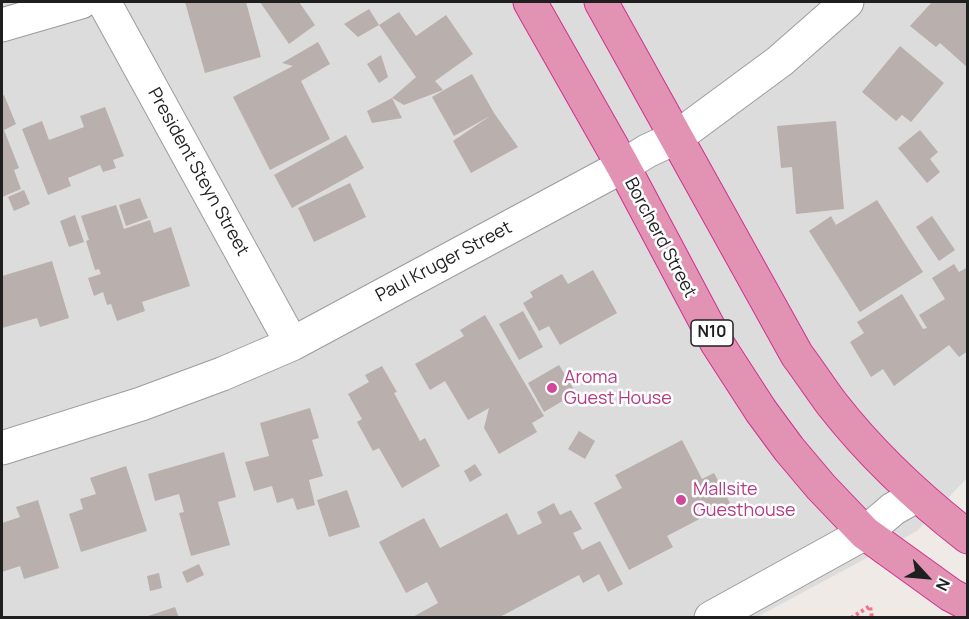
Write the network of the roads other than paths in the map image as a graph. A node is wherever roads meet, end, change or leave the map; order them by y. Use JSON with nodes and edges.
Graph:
{"nodes":[{"id":1,"x":81,"y":2,"type":"edge"},
{"id":2,"x":104,"y":2,"type":"edge"},
{"id":3,"x":530,"y":2,"type":"edge"},
{"id":4,"x":601,"y":2,"type":"edge"},
{"id":5,"x":847,"y":2,"type":"edge"},
{"id":6,"x":2,"y":25,"type":"edge"},
{"id":7,"x":676,"y":137,"type":"junction"},
{"id":8,"x":623,"y":166,"type":"junction"},
{"id":9,"x":292,"y":344,"type":"junction"},
{"id":10,"x":2,"y":448,"type":"edge"},
{"id":11,"x":916,"y":496,"type":"junction"},
{"id":12,"x":865,"y":533,"type":"junction"},
{"id":13,"x":968,"y":537,"type":"edge"},
{"id":14,"x":968,"y":604,"type":"edge"},
{"id":15,"x":711,"y":618,"type":"edge"}],
"edges":[{"from":1,"to":6,"type":"street"},
{"from":2,"to":9,"type":"street","name":"President Steyn Street"},
{"from":3,"to":8,"type":"highway","name":"Borcherd Street","number":"N10"},
{"from":4,"to":7,"type":"highway"},
{"from":5,"to":7,"type":"street","name":"Paul Kruger Street"},
{"from":7,"to":8,"type":"street","name":"Paul Kruger Street"},
{"from":7,"to":11,"type":"highway"},
{"from":8,"to":9,"type":"street","name":"Paul Kruger Street"},
{"from":8,"to":12,"type":"highway","name":"Borcherd Street","number":"N10"},
{"from":9,"to":10,"type":"street","name":"Paul Kruger Street"},
{"from":11,"to":12,"type":"street"},
{"from":11,"to":13,"type":"highway"},
{"from":12,"to":14,"type":"highway","name":"Borcherd Street","number":"N10"},
{"from":12,"to":15,"type":"street"}]}
